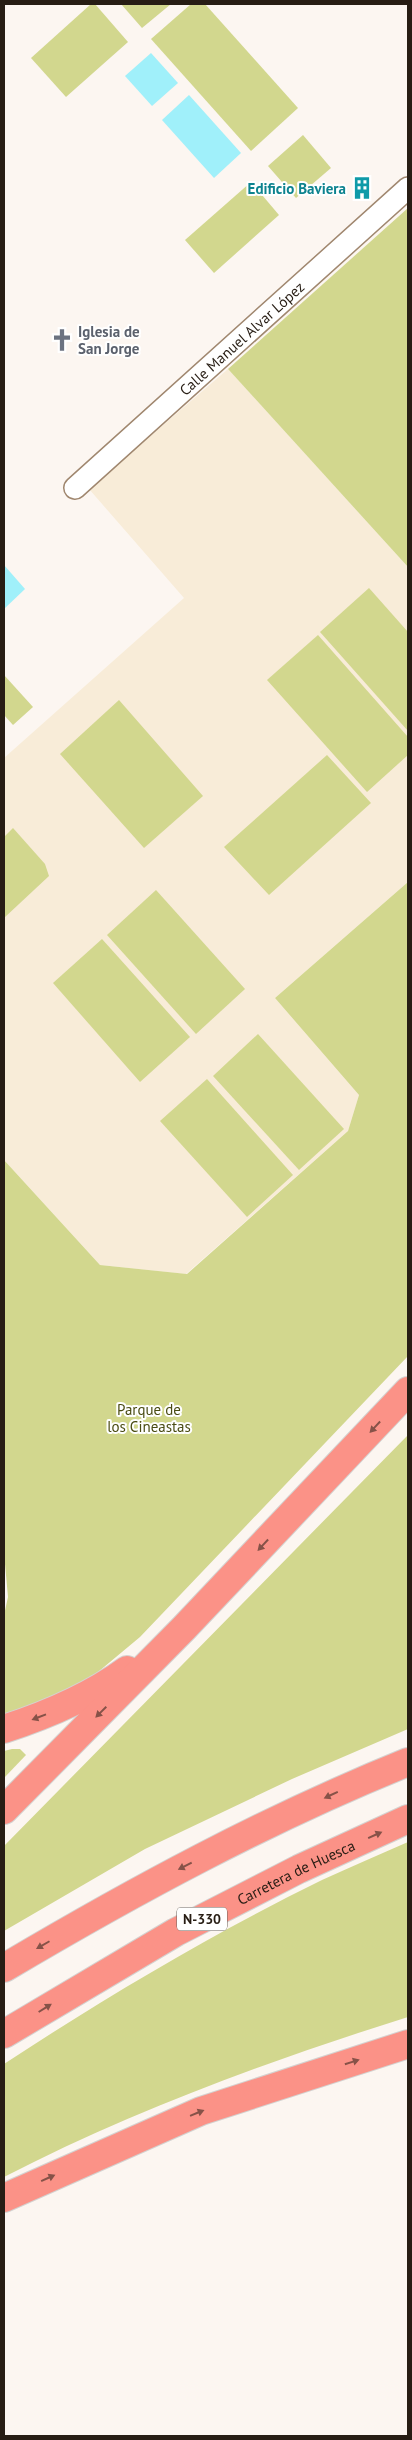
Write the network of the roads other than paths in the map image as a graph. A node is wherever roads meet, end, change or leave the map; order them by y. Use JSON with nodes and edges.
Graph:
{"nodes":[{"id":1,"x":408,"y":188,"type":"edge"},
{"id":2,"x":74,"y":488,"type":"dead end"},
{"id":3,"x":408,"y":1391,"type":"edge"},
{"id":4,"x":184,"y":1628,"type":"junction"},
{"id":5,"x":4,"y":1729,"type":"edge"},
{"id":6,"x":408,"y":1762,"type":"edge"},
{"id":7,"x":4,"y":1810,"type":"edge"},
{"id":8,"x":408,"y":1819,"type":"edge"},
{"id":9,"x":4,"y":1968,"type":"edge"},
{"id":10,"x":4,"y":2034,"type":"edge"},
{"id":11,"x":408,"y":2044,"type":"edge"},
{"id":12,"x":4,"y":2198,"type":"edge"}],
"edges":[{"from":1,"to":2,"type":"street","name":"Calle Manuel Alvar López"},
{"from":3,"to":4,"type":"highway","one_way":true},
{"from":4,"to":5,"type":"highway","one_way":true},
{"from":4,"to":7,"type":"highway","one_way":true},
{"from":6,"to":9,"type":"highway","one_way":true},
{"from":10,"to":8,"type":"highway","name":"Carretera de Huesca","number":"N-330","one_way":true},
{"from":12,"to":11,"type":"highway","one_way":true}]}
